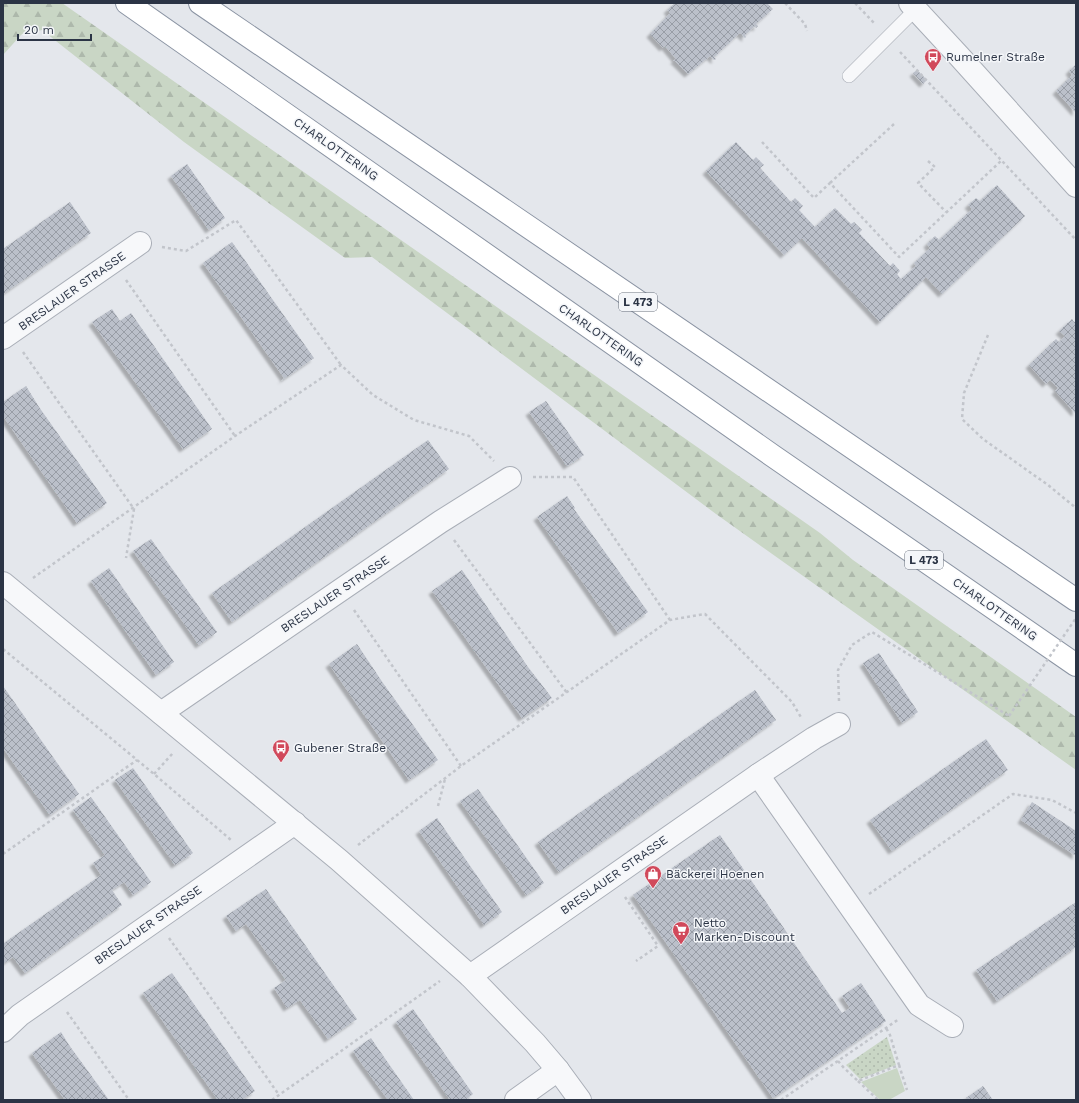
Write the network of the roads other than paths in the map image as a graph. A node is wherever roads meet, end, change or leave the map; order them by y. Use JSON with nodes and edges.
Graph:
{"nodes":[{"id":1,"x":128,"y":3,"type":"edge"},
{"id":2,"x":200,"y":3,"type":"edge"},
{"id":3,"x":913,"y":6,"type":"edge"},
{"id":4,"x":849,"y":76,"type":"dead end"},
{"id":5,"x":1076,"y":186,"type":"edge"},
{"id":6,"x":140,"y":243,"type":"road end"},
{"id":7,"x":6,"y":336,"type":"edge"},
{"id":8,"x":510,"y":478,"type":"road end"},
{"id":9,"x":7,"y":588,"type":"edge"},
{"id":10,"x":1076,"y":600,"type":"edge"},
{"id":11,"x":1076,"y":665,"type":"edge"},
{"id":12,"x":161,"y":713,"type":"junction"},
{"id":13,"x":839,"y":724,"type":"road end"},
{"id":14,"x":758,"y":775,"type":"junction"},
{"id":15,"x":295,"y":823,"type":"junction"},
{"id":16,"x":465,"y":971,"type":"junction"},
{"id":17,"x":952,"y":1026,"type":"dead end"},
{"id":18,"x":3,"y":1031,"type":"edge"},
{"id":19,"x":558,"y":1070,"type":"junction"},
{"id":20,"x":516,"y":1100,"type":"edge"},
{"id":21,"x":580,"y":1100,"type":"edge"}],
"edges":[{"from":1,"to":11,"type":"highway","name":"CHARLOTTERING","number":"L 473"},
{"from":2,"to":10,"type":"highway","number":"L 473"},
{"from":3,"to":4,"type":"lane"},
{"from":3,"to":5,"type":"street"},
{"from":6,"to":7,"type":"street","name":"BRESLAUER STRASSE"},
{"from":8,"to":12,"type":"street","name":"BRESLAUER STRASSE"},
{"from":9,"to":12,"type":"street"},
{"from":12,"to":15,"type":"street"},
{"from":13,"to":14,"type":"street","name":"BRESLAUER STRASSE"},
{"from":14,"to":16,"type":"street","name":"BRESLAUER STRASSE"},
{"from":14,"to":17,"type":"street"},
{"from":15,"to":16,"type":"street"},
{"from":15,"to":18,"type":"street","name":"BRESLAUER STRASSE"},
{"from":16,"to":19,"type":"street"},
{"from":19,"to":20,"type":"street"},
{"from":19,"to":21,"type":"street"}]}
